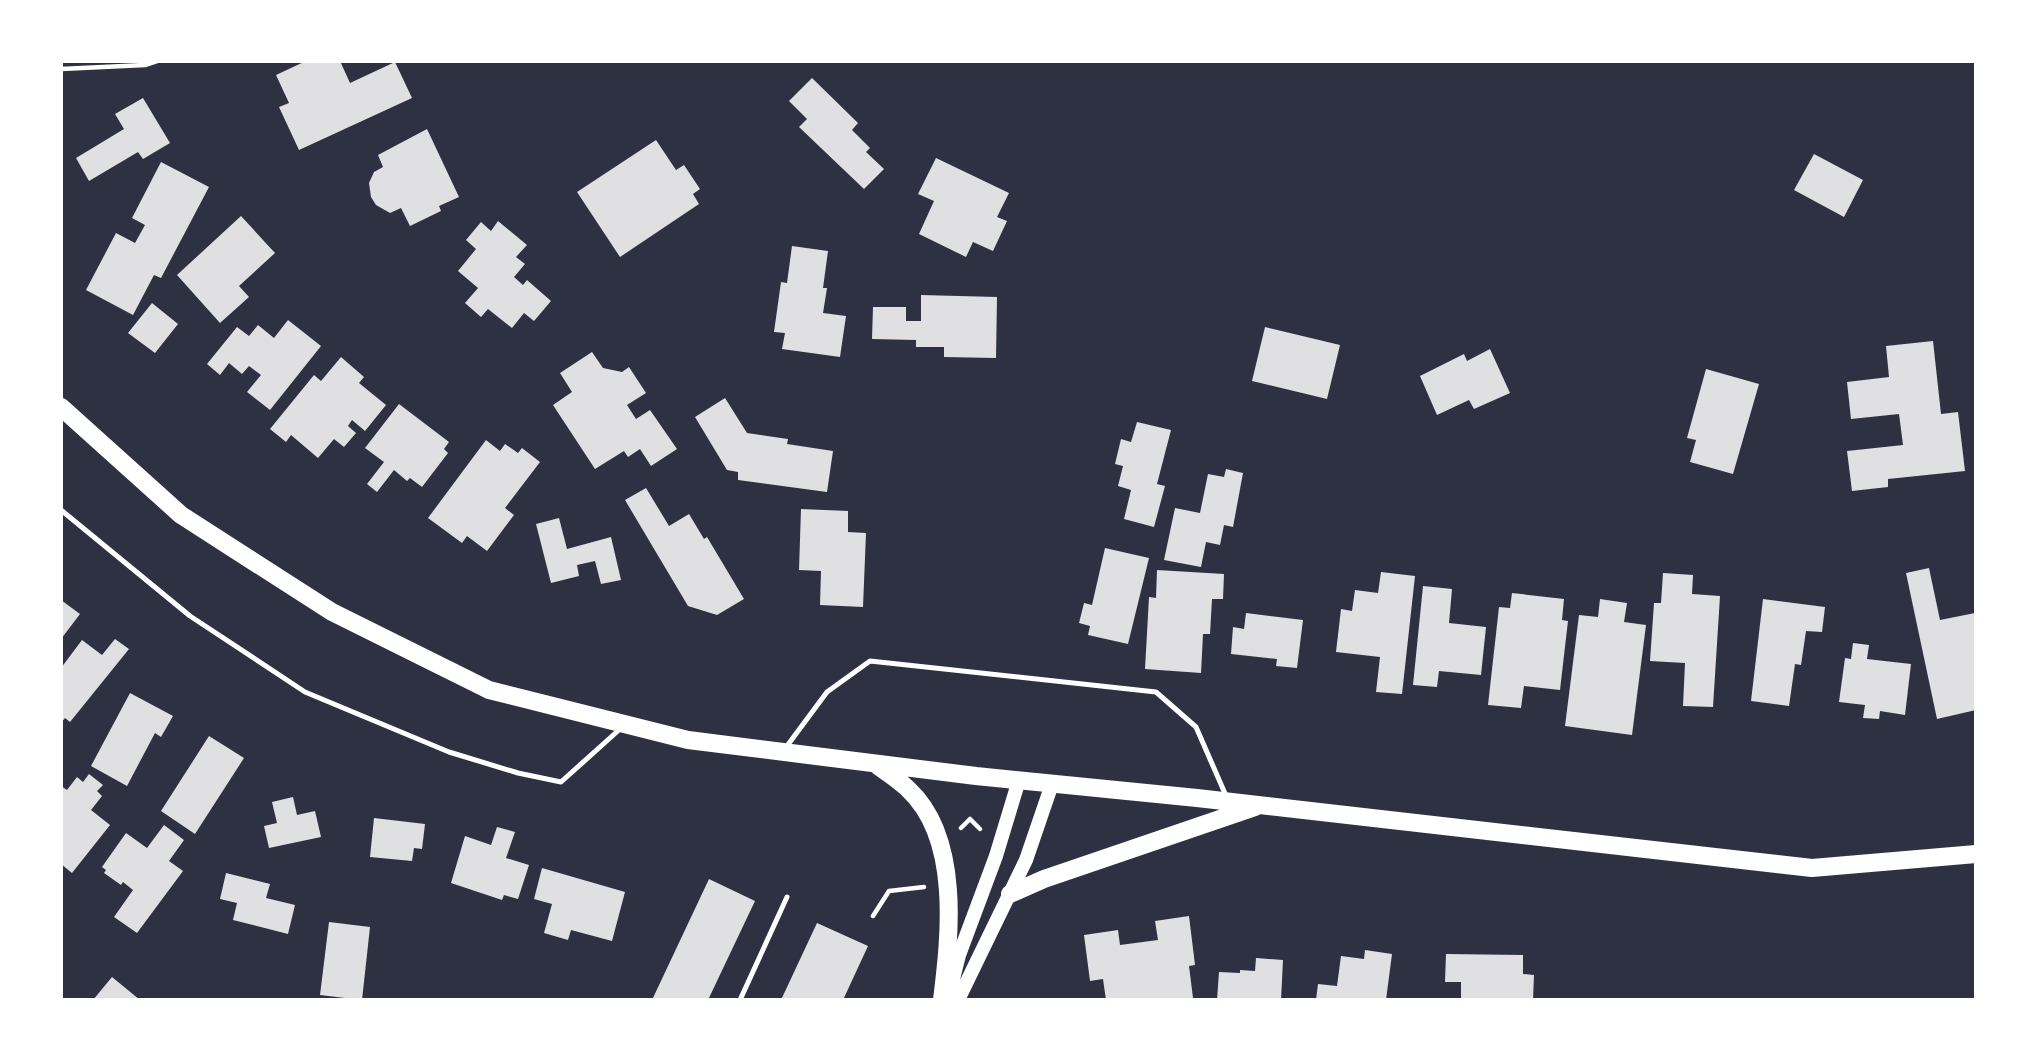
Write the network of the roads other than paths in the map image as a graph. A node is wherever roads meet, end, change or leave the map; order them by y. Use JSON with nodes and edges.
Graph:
{"nodes":[{"id":1,"x":61,"y":407,"type":"edge"},
{"id":2,"x":61,"y":510,"type":"edge"},
{"id":3,"x":625,"y":724,"type":"junction"},
{"id":4,"x":782,"y":752,"type":"junction"},
{"id":5,"x":877,"y":764,"type":"junction"},
{"id":6,"x":1019,"y":780,"type":"junction"},
{"id":7,"x":1052,"y":784,"type":"junction"},
{"id":8,"x":1229,"y":802,"type":"junction"},
{"id":9,"x":1258,"y":806,"type":"junction"},
{"id":10,"x":1976,"y":854,"type":"edge"},
{"id":11,"x":1010,"y":894,"type":"junction"},
{"id":12,"x":787,"y":897,"type":"dead end"},
{"id":13,"x":740,"y":1000,"type":"edge"},
{"id":14,"x":942,"y":1000,"type":"edge"},
{"id":15,"x":948,"y":1000,"type":"edge"},
{"id":16,"x":958,"y":1000,"type":"edge"}],
"edges":[{"from":1,"to":3,"type":"main road"},
{"from":2,"to":3,"type":"lane"},
{"from":3,"to":4,"type":"main road"},
{"from":4,"to":5,"type":"main road"},
{"from":4,"to":8,"type":"lane"},
{"from":5,"to":6,"type":"main road"},
{"from":5,"to":14,"type":"main road"},
{"from":6,"to":7,"type":"main road"},
{"from":6,"to":15,"type":"main road"},
{"from":7,"to":8,"type":"main road"},
{"from":7,"to":11,"type":"main road"},
{"from":8,"to":9,"type":"main road"},
{"from":9,"to":10,"type":"main road"},
{"from":9,"to":11,"type":"main road"},
{"from":11,"to":16,"type":"main road"},
{"from":12,"to":13,"type":"lane"}]}
